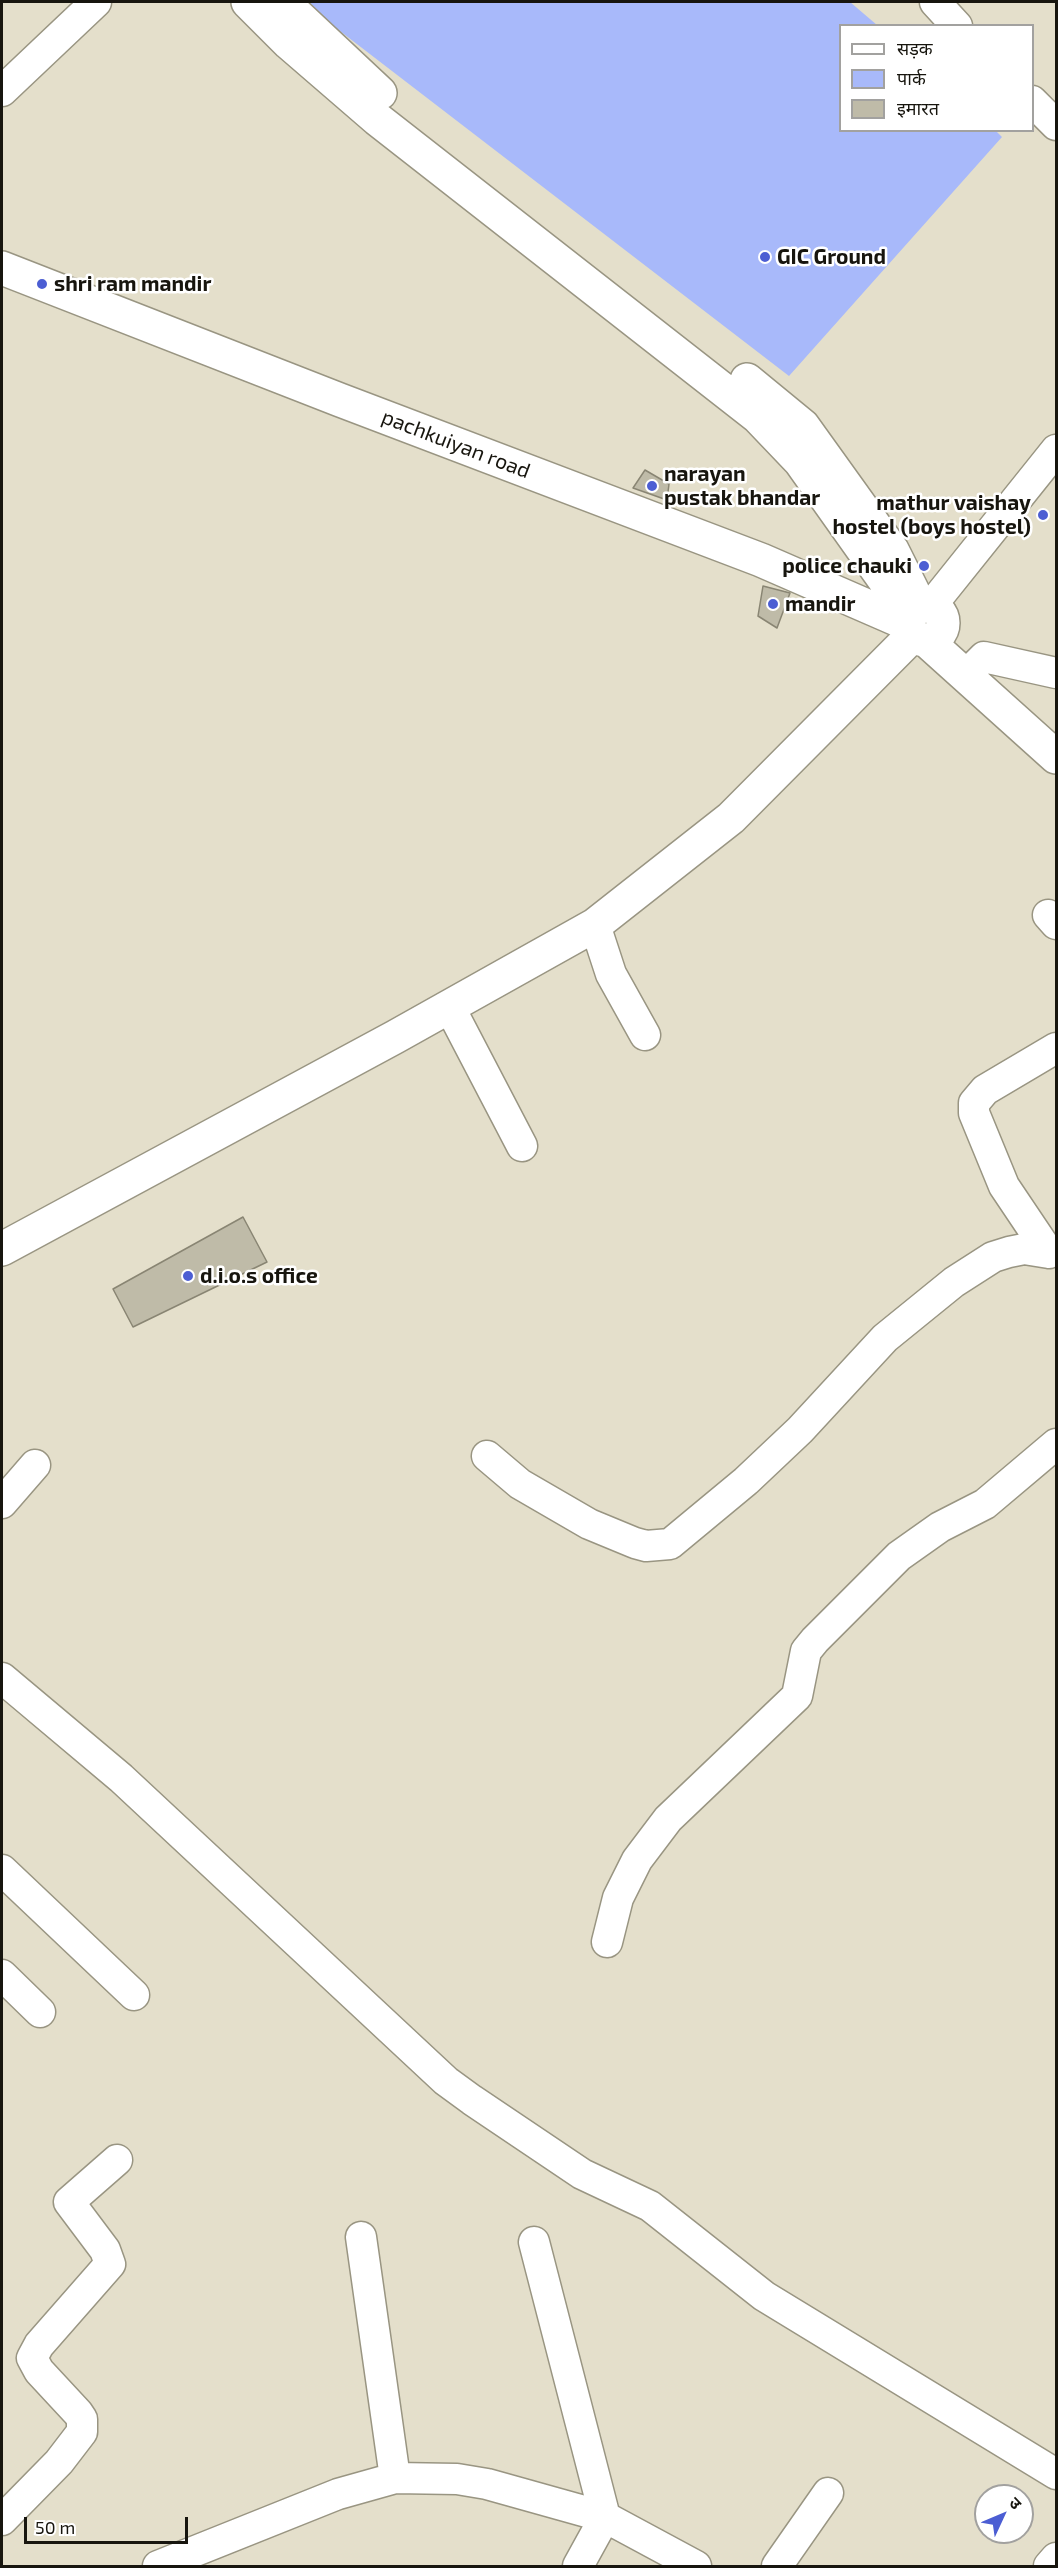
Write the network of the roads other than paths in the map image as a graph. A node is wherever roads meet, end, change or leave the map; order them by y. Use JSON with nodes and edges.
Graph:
{"nodes":[{"id":1,"x":96,"y":2,"type":"edge"},
{"id":2,"x":248,"y":2,"type":"edge"},
{"id":3,"x":283,"y":2,"type":"edge"},
{"id":4,"x":935,"y":2,"type":"edge"},
{"id":5,"x":955,"y":24,"type":"edge"},
{"id":6,"x":335,"y":68,"type":"junction"},
{"id":7,"x":2,"y":91,"type":"edge"},
{"id":8,"x":1034,"y":103,"type":"edge"},
{"id":9,"x":1056,"y":125,"type":"edge"},
{"id":10,"x":2,"y":267,"type":"edge"},
{"id":11,"x":1056,"y":450,"type":"edge"},
{"id":12,"x":921,"y":624,"type":"junction"},
{"id":13,"x":970,"y":670,"type":"junction"},
{"id":14,"x":1055,"y":670,"type":"edge"},
{"id":15,"x":1056,"y":730,"type":"edge"},
{"id":16,"x":1056,"y":757,"type":"edge"},
{"id":17,"x":595,"y":924,"type":"junction"},
{"id":18,"x":449,"y":1006,"type":"junction"},
{"id":19,"x":645,"y":1035,"type":"dead end"},
{"id":20,"x":1056,"y":1048,"type":"edge"},
{"id":21,"x":522,"y":1146,"type":"dead end"},
{"id":22,"x":2,"y":1249,"type":"edge"},
{"id":23,"x":1054,"y":1254,"type":"edge"},
{"id":24,"x":1056,"y":1444,"type":"edge"},
{"id":25,"x":487,"y":1456,"type":"dead end"},
{"id":26,"x":35,"y":1466,"type":"dead end"},
{"id":27,"x":2,"y":1503,"type":"edge"},
{"id":28,"x":2,"y":1678,"type":"edge"},
{"id":29,"x":2,"y":1873,"type":"edge"},
{"id":30,"x":607,"y":1942,"type":"dead end"},
{"id":31,"x":2,"y":1975,"type":"edge"},
{"id":32,"x":134,"y":1995,"type":"dead end"},
{"id":33,"x":40,"y":2012,"type":"dead end"},
{"id":34,"x":117,"y":2160,"type":"dead end"},
{"id":35,"x":361,"y":2236,"type":"dead end"},
{"id":36,"x":534,"y":2242,"type":"dead end"},
{"id":37,"x":1056,"y":2474,"type":"edge"},
{"id":38,"x":395,"y":2478,"type":"junction"},
{"id":39,"x":828,"y":2493,"type":"dead end"},
{"id":40,"x":605,"y":2517,"type":"junction"},
{"id":41,"x":2,"y":2520,"type":"edge"},
{"id":42,"x":1056,"y":2558,"type":"edge"},
{"id":43,"x":172,"y":2564,"type":"edge"},
{"id":44,"x":579,"y":2566,"type":"edge"},
{"id":45,"x":696,"y":2566,"type":"edge"},
{"id":46,"x":777,"y":2566,"type":"edge"},
{"id":47,"x":1049,"y":2566,"type":"edge"}],
"edges":[{"from":1,"to":7,"type":"street"},
{"from":2,"to":6,"type":"main road"},
{"from":3,"to":6,"type":"main road"},
{"from":4,"to":5,"type":"street"},
{"from":6,"to":12,"type":"main road"},
{"from":8,"to":9,"type":"street"},
{"from":10,"to":12,"type":"main road","name":"pachkuiyan road"},
{"from":11,"to":12,"type":"street"},
{"from":12,"to":13,"type":"main road"},
{"from":12,"to":17,"type":"main road"},
{"from":13,"to":14,"type":"street"},
{"from":13,"to":15,"type":"main road"},
{"from":13,"to":16,"type":"main road"},
{"from":17,"to":18,"type":"main road"},
{"from":17,"to":19,"type":"street"},
{"from":18,"to":21,"type":"street"},
{"from":18,"to":22,"type":"main road"},
{"from":20,"to":23,"type":"street"},
{"from":23,"to":25,"type":"street"},
{"from":24,"to":30,"type":"street"},
{"from":26,"to":27,"type":"street"},
{"from":28,"to":37,"type":"street"},
{"from":29,"to":32,"type":"street"},
{"from":31,"to":33,"type":"street"},
{"from":34,"to":41,"type":"street"},
{"from":35,"to":38,"type":"street"},
{"from":36,"to":40,"type":"street"},
{"from":38,"to":40,"type":"street"},
{"from":38,"to":43,"type":"street"},
{"from":39,"to":46,"type":"street"},
{"from":40,"to":44,"type":"street"},
{"from":40,"to":45,"type":"street"},
{"from":42,"to":47,"type":"street"}]}
